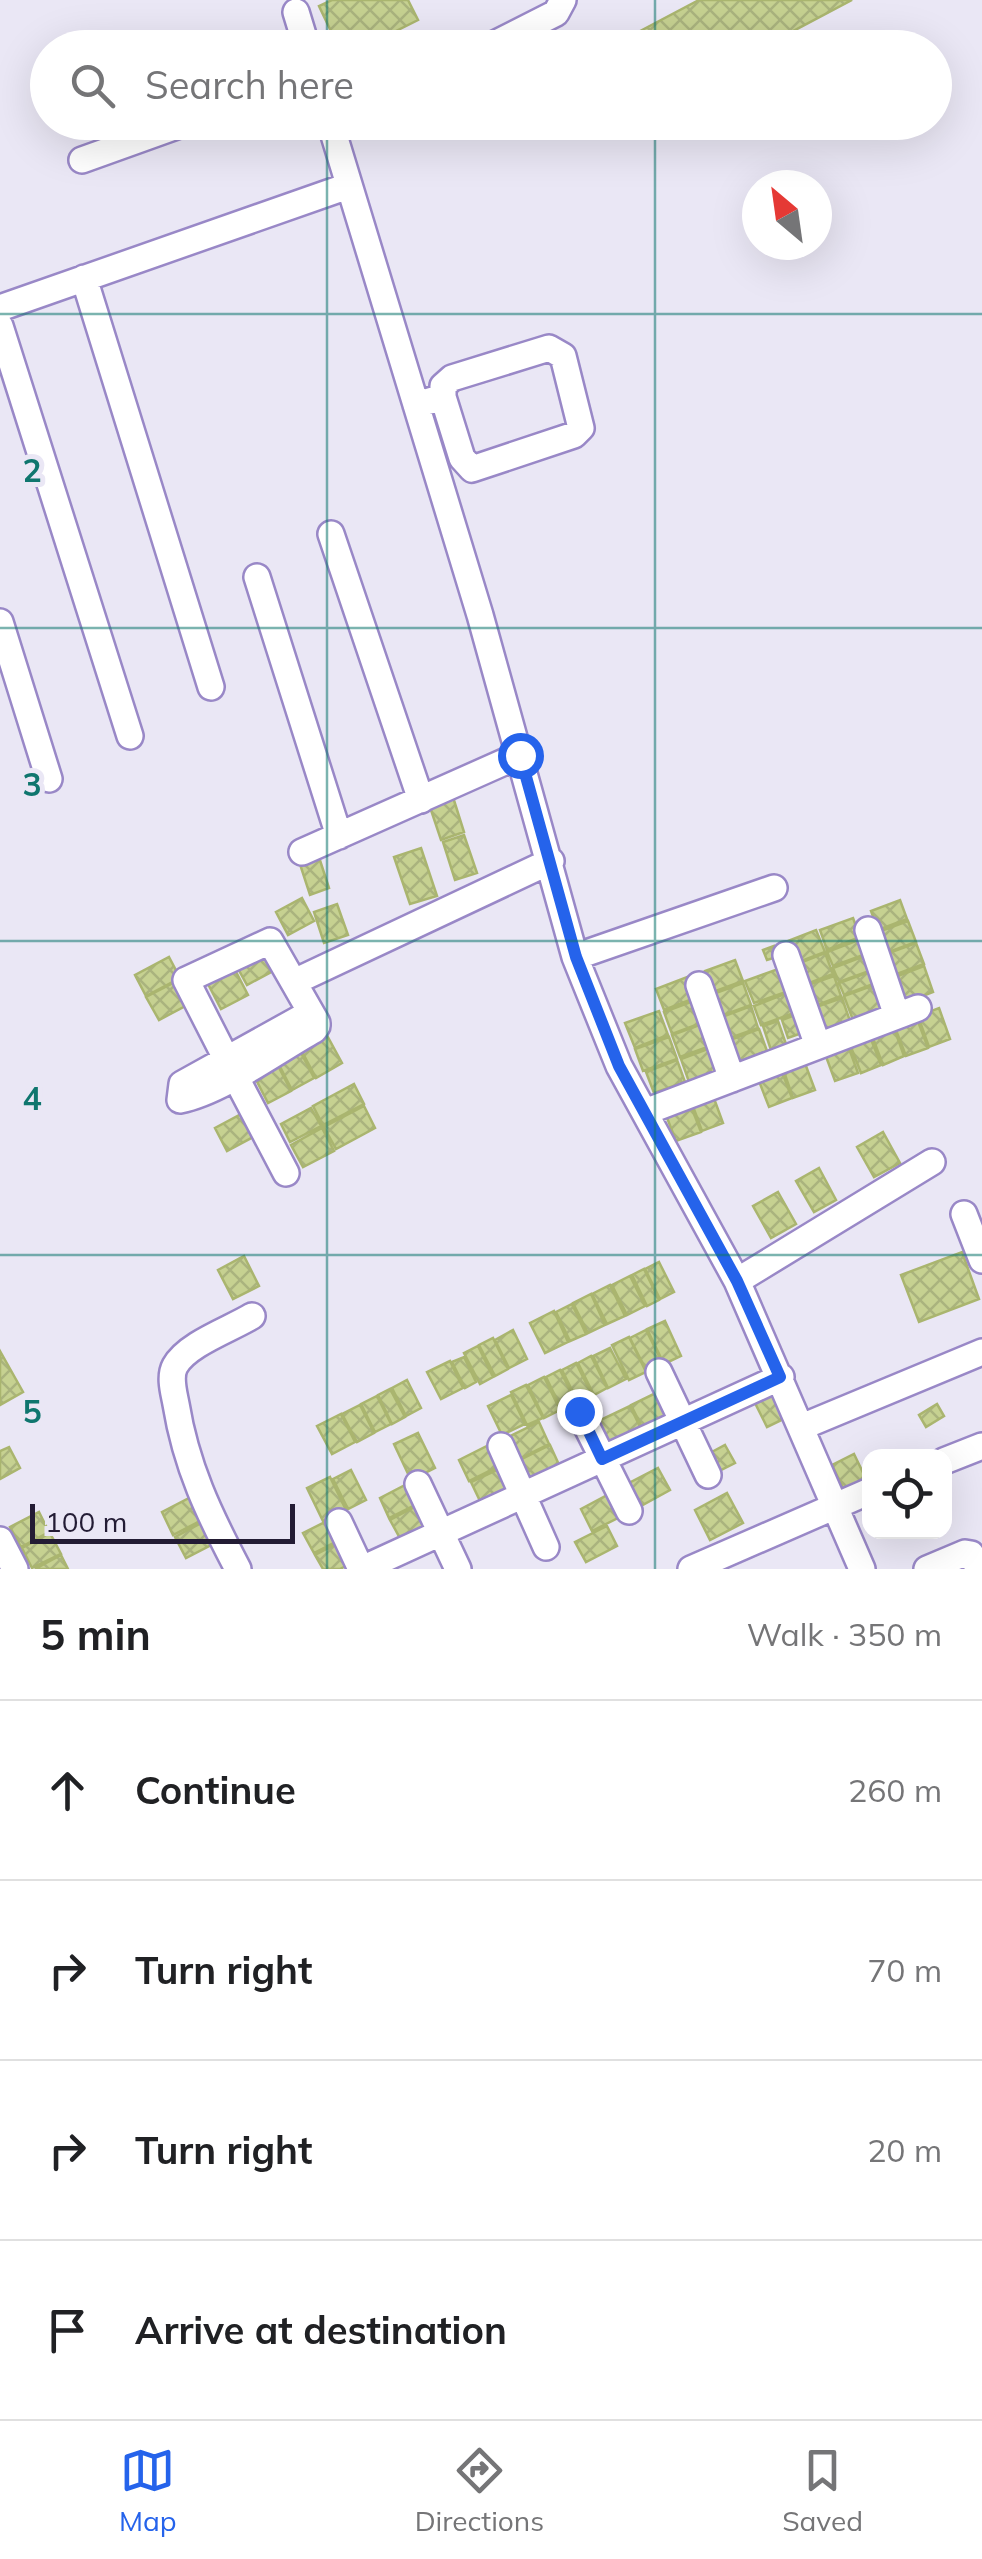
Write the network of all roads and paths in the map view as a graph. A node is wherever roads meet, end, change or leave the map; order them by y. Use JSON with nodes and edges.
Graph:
{"nodes":[{"id":1,"x":563,"y":0,"type":"edge"},
{"id":2,"x":296,"y":12,"type":"dead end"},
{"id":3,"x":302,"y":30,"type":"edge"},
{"id":4,"x":522,"y":30,"type":"edge"},
{"id":5,"x":138,"y":140,"type":"edge"},
{"id":6,"x":336,"y":140,"type":"edge"},
{"id":7,"x":82,"y":160,"type":"dead end"},
{"id":8,"x":348,"y":186,"type":"junction"},
{"id":9,"x":84,"y":278,"type":"junction"},
{"id":10,"x":0,"y":308,"type":"edge"},
{"id":11,"x":0,"y":326,"type":"edge"},
{"id":12,"x":443,"y":396,"type":"junction"},
{"id":13,"x":416,"y":405,"type":"junction"},
{"id":14,"x":330,"y":534,"type":"dead end"},
{"id":15,"x":256,"y":576,"type":"dead end"},
{"id":16,"x":0,"y":622,"type":"edge"},
{"id":17,"x":211,"y":687,"type":"dead end"},
{"id":18,"x":130,"y":736,"type":"dead end"},
{"id":19,"x":520,"y":755,"type":"junction"},
{"id":20,"x":49,"y":779,"type":"dead end"},
{"id":21,"x":421,"y":800,"type":"junction"},
{"id":22,"x":339,"y":836,"type":"junction"},
{"id":23,"x":302,"y":852,"type":"dead end"},
{"id":24,"x":551,"y":861,"type":"junction"},
{"id":25,"x":774,"y":888,"type":"dead end"},
{"id":26,"x":868,"y":930,"type":"dead end"},
{"id":27,"x":786,"y":955,"type":"dead end"},
{"id":28,"x":576,"y":957,"type":"junction"},
{"id":29,"x":294,"y":982,"type":"junction"},
{"id":30,"x":699,"y":986,"type":"dead end"},
{"id":31,"x":818,"y":1046,"type":"junction"},
{"id":32,"x":230,"y":1067,"type":"junction"},
{"id":33,"x":732,"y":1079,"type":"junction"},
{"id":34,"x":645,"y":1112,"type":"junction"},
{"id":35,"x":932,"y":1162,"type":"dead end"},
{"id":36,"x":286,"y":1173,"type":"dead end"},
{"id":37,"x":964,"y":1214,"type":"dead end"},
{"id":38,"x":982,"y":1260,"type":"edge"},
{"id":39,"x":737,"y":1281,"type":"junction"},
{"id":40,"x":252,"y":1316,"type":"dead end"},
{"id":41,"x":982,"y":1352,"type":"edge"},
{"id":42,"x":659,"y":1372,"type":"dead end"},
{"id":43,"x":780,"y":1377,"type":"junction"},
{"id":44,"x":579,"y":1411,"type":"dead end"},
{"id":45,"x":683,"y":1422,"type":"junction"},
{"id":46,"x":804,"y":1426,"type":"junction"},
{"id":47,"x":501,"y":1446,"type":"dead end"},
{"id":48,"x":982,"y":1446,"type":"edge"},
{"id":49,"x":952,"y":1458,"type":"edge"},
{"id":50,"x":602,"y":1459,"type":"junction"},
{"id":51,"x":708,"y":1475,"type":"dead end"},
{"id":52,"x":418,"y":1484,"type":"dead end"},
{"id":53,"x":862,"y":1494,"type":"edge"},
{"id":54,"x":523,"y":1495,"type":"junction"},
{"id":55,"x":836,"y":1505,"type":"junction"},
{"id":56,"x":629,"y":1511,"type":"dead end"},
{"id":57,"x":340,"y":1522,"type":"dead end"},
{"id":58,"x":440,"y":1533,"type":"junction"},
{"id":59,"x":0,"y":1540,"type":"edge"},
{"id":60,"x":546,"y":1547,"type":"dead end"},
{"id":61,"x":15,"y":1569,"type":"edge"},
{"id":62,"x":238,"y":1569,"type":"edge"},
{"id":63,"x":362,"y":1569,"type":"edge"},
{"id":64,"x":458,"y":1569,"type":"edge"},
{"id":65,"x":691,"y":1569,"type":"edge"},
{"id":66,"x":862,"y":1569,"type":"edge"},
{"id":67,"x":927,"y":1569,"type":"edge"},
{"id":68,"x":979,"y":1569,"type":"edge"}],
"edges":[{"from":1,"to":4,"type":"street"},
{"from":2,"to":3,"type":"street"},
{"from":5,"to":7,"type":"street"},
{"from":6,"to":8,"type":"street"},
{"from":8,"to":9,"type":"street"},
{"from":8,"to":13,"type":"street"},
{"from":9,"to":10,"type":"street"},
{"from":9,"to":17,"type":"street"},
{"from":11,"to":18,"type":"street"},
{"from":12,"to":12,"type":"street"},
{"from":12,"to":13,"type":"street"},
{"from":13,"to":19,"type":"street"},
{"from":14,"to":21,"type":"street"},
{"from":15,"to":22,"type":"street"},
{"from":16,"to":20,"type":"street"},
{"from":19,"to":21,"type":"street"},
{"from":19,"to":24,"type":"street"},
{"from":21,"to":22,"type":"street"},
{"from":22,"to":23,"type":"street"},
{"from":24,"to":28,"type":"street"},
{"from":24,"to":29,"type":"street"},
{"from":25,"to":28,"type":"street"},
{"from":26,"to":31,"type":"street"},
{"from":27,"to":31,"type":"street"},
{"from":28,"to":34,"type":"street"},
{"from":29,"to":32,"type":"street"},
{"from":29,"to":32,"type":"street"},
{"from":30,"to":33,"type":"street"},
{"from":31,"to":33,"type":"street"},
{"from":32,"to":36,"type":"street"},
{"from":33,"to":34,"type":"street"},
{"from":34,"to":39,"type":"street"},
{"from":35,"to":39,"type":"street"},
{"from":37,"to":38,"type":"street"},
{"from":39,"to":43,"type":"street"},
{"from":40,"to":62,"type":"street"},
{"from":41,"to":46,"type":"street"},
{"from":42,"to":45,"type":"street"},
{"from":43,"to":45,"type":"street"},
{"from":43,"to":46,"type":"street"},
{"from":44,"to":50,"type":"street"},
{"from":45,"to":50,"type":"street"},
{"from":45,"to":51,"type":"street"},
{"from":46,"to":55,"type":"street"},
{"from":47,"to":54,"type":"street"},
{"from":48,"to":49,"type":"street"},
{"from":50,"to":54,"type":"street"},
{"from":50,"to":56,"type":"street"},
{"from":52,"to":58,"type":"street"},
{"from":53,"to":55,"type":"street"},
{"from":54,"to":58,"type":"street"},
{"from":54,"to":60,"type":"street"},
{"from":55,"to":65,"type":"street"},
{"from":55,"to":66,"type":"street"},
{"from":57,"to":63,"type":"street"},
{"from":58,"to":63,"type":"street"},
{"from":58,"to":64,"type":"street"},
{"from":59,"to":61,"type":"street"},
{"from":67,"to":68,"type":"street"}]}
